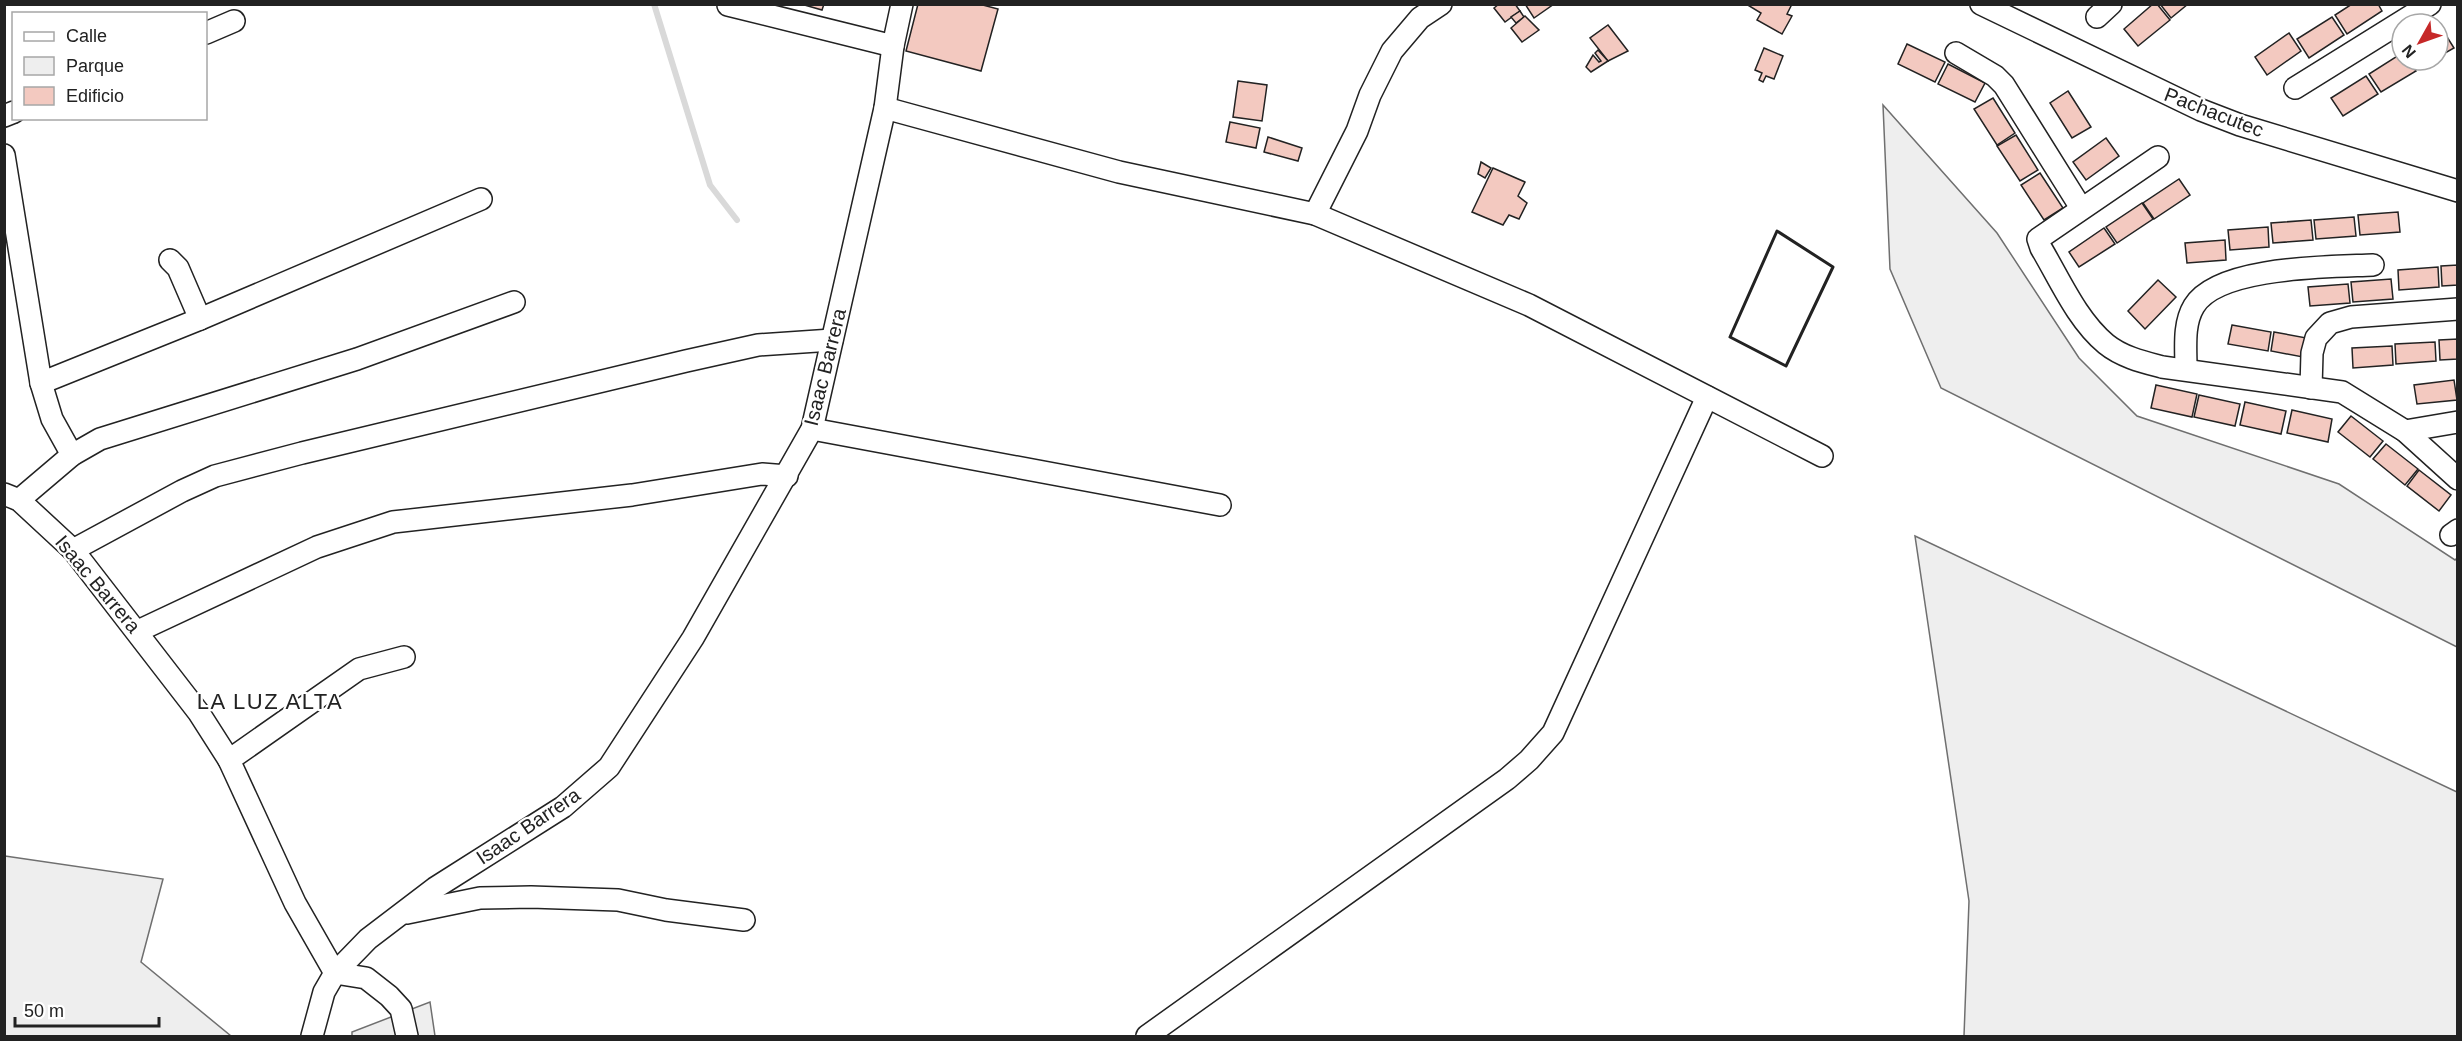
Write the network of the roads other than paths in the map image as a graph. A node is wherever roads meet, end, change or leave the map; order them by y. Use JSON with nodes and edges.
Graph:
{"nodes":[{"id":1,"x":902,"y":4,"type":"edge"},
{"id":2,"x":1441,"y":4,"type":"edge"},
{"id":3,"x":1981,"y":4,"type":"edge"},
{"id":4,"x":2430,"y":4,"type":"edge"},
{"id":5,"x":728,"y":6,"type":"edge"},
{"id":6,"x":234,"y":21,"type":"dead end"},
{"id":7,"x":207,"y":33,"type":"edge"},
{"id":8,"x":893,"y":46,"type":"junction"},
{"id":9,"x":1956,"y":53,"type":"dead end"},
{"id":10,"x":2295,"y":88,"type":"dead end"},
{"id":11,"x":885,"y":108,"type":"junction"},
{"id":12,"x":4,"y":155,"type":"edge"},
{"id":13,"x":2158,"y":156,"type":"dead end"},
{"id":14,"x":2457,"y":191,"type":"edge"},
{"id":15,"x":481,"y":200,"type":"dead end"},
{"id":16,"x":2081,"y":208,"type":"junction"},
{"id":17,"x":1315,"y":214,"type":"junction"},
{"id":18,"x":170,"y":260,"type":"dead end"},
{"id":19,"x":2373,"y":264,"type":"dead end"},
{"id":20,"x":514,"y":302,"type":"dead end"},
{"id":21,"x":2457,"y":309,"type":"edge"},
{"id":22,"x":200,"y":319,"type":"junction"},
{"id":23,"x":832,"y":340,"type":"junction"},
{"id":24,"x":2186,"y":369,"type":"junction"},
{"id":25,"x":42,"y":383,"type":"junction"},
{"id":26,"x":2311,"y":388,"type":"junction"},
{"id":27,"x":1707,"y":397,"type":"junction"},
{"id":28,"x":2457,"y":422,"type":"edge"},
{"id":29,"x":812,"y":429,"type":"junction"},
{"id":30,"x":2405,"y":431,"type":"junction"},
{"id":31,"x":72,"y":455,"type":"junction"},
{"id":32,"x":1822,"y":456,"type":"dead end"},
{"id":33,"x":787,"y":476,"type":"junction"},
{"id":34,"x":2457,"y":479,"type":"edge"},
{"id":35,"x":12,"y":497,"type":"edge"},
{"id":36,"x":1220,"y":505,"type":"dead end"},
{"id":37,"x":73,"y":550,"type":"junction"},
{"id":38,"x":138,"y":631,"type":"junction"},
{"id":39,"x":404,"y":657,"type":"dead end"},
{"id":40,"x":230,"y":760,"type":"junction"},
{"id":41,"x":400,"y":915,"type":"junction"},
{"id":42,"x":744,"y":920,"type":"dead end"},
{"id":43,"x":334,"y":973,"type":"junction"},
{"id":44,"x":312,"y":1036,"type":"edge"},
{"id":45,"x":407,"y":1036,"type":"edge"},
{"id":46,"x":1147,"y":1036,"type":"edge"}],
"edges":[{"from":1,"to":8,"type":"street","name":"Isaac Barrera"},
{"from":2,"to":17,"type":"street"},
{"from":3,"to":14,"type":"street","name":"Pachacutec"},
{"from":4,"to":10,"type":"street"},
{"from":5,"to":8,"type":"street"},
{"from":6,"to":7,"type":"street"},
{"from":8,"to":11,"type":"street","name":"Isaac Barrera"},
{"from":9,"to":16,"type":"street"},
{"from":11,"to":17,"type":"street"},
{"from":11,"to":23,"type":"street","name":"Isaac Barrera"},
{"from":12,"to":25,"type":"street"},
{"from":13,"to":16,"type":"street"},
{"from":15,"to":22,"type":"street"},
{"from":16,"to":24,"type":"street"},
{"from":17,"to":27,"type":"street"},
{"from":18,"to":22,"type":"street"},
{"from":19,"to":24,"type":"street"},
{"from":20,"to":31,"type":"street"},
{"from":21,"to":26,"type":"street"},
{"from":22,"to":25,"type":"street"},
{"from":23,"to":29,"type":"street","name":"Isaac Barrera"},
{"from":23,"to":37,"type":"street"},
{"from":24,"to":26,"type":"street"},
{"from":25,"to":31,"type":"street"},
{"from":26,"to":30,"type":"street"},
{"from":27,"to":32,"type":"street"},
{"from":27,"to":46,"type":"street"},
{"from":28,"to":30,"type":"street"},
{"from":29,"to":33,"type":"street","name":"Isaac Barrera"},
{"from":29,"to":36,"type":"street"},
{"from":30,"to":34,"type":"street"},
{"from":31,"to":35,"type":"street"},
{"from":33,"to":38,"type":"street"},
{"from":33,"to":41,"type":"street","name":"Isaac Barrera"},
{"from":35,"to":37,"type":"street","name":"Isaac Barrera"},
{"from":37,"to":38,"type":"street","name":"Isaac Barrera"},
{"from":38,"to":40,"type":"street","name":"Isaac Barrera"},
{"from":39,"to":40,"type":"street"},
{"from":40,"to":43,"type":"street","name":"Isaac Barrera"},
{"from":41,"to":42,"type":"street"},
{"from":41,"to":43,"type":"street","name":"Isaac Barrera"},
{"from":43,"to":44,"type":"street"},
{"from":43,"to":45,"type":"street"}]}
